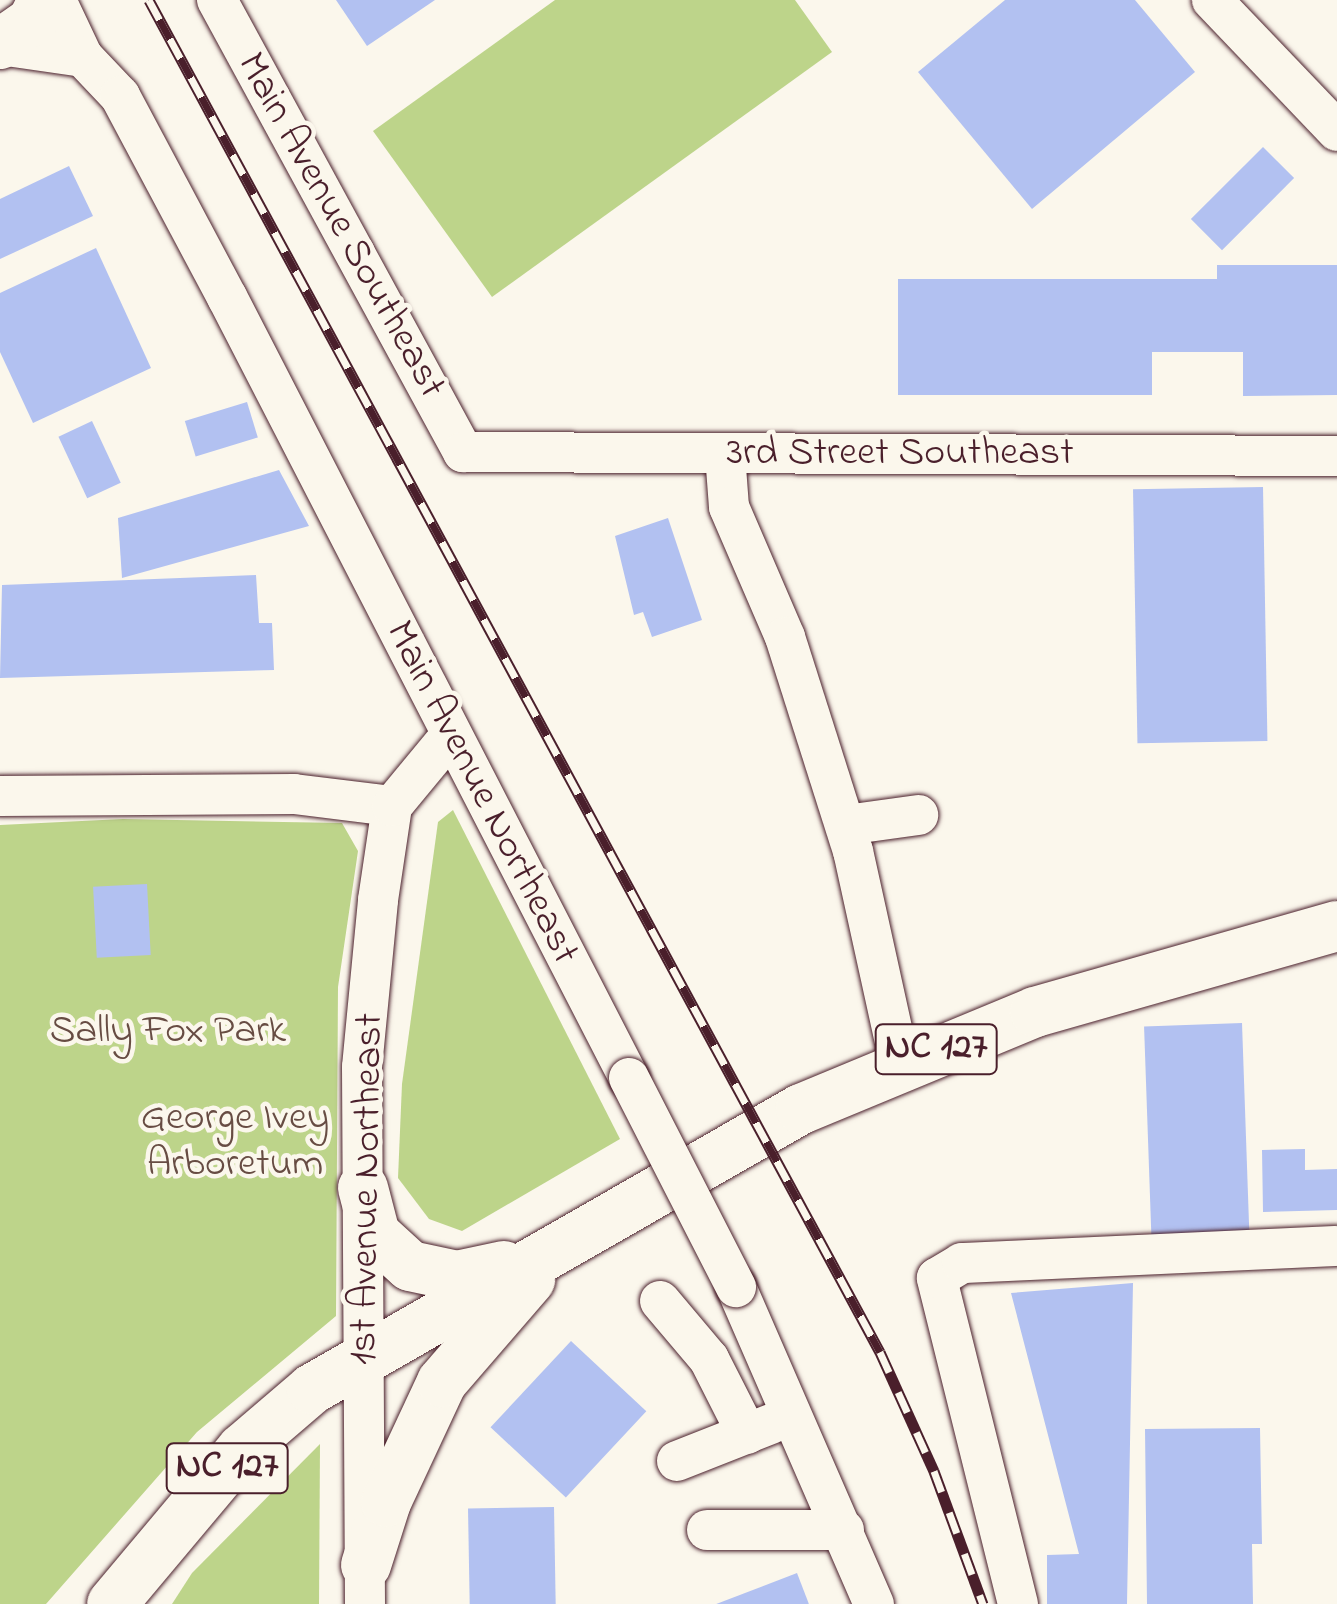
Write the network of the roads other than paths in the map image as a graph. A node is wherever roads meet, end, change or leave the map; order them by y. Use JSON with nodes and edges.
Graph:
{"nodes":[{"id":1,"x":43,"y":0,"type":"edge"},
{"id":2,"x":56,"y":0,"type":"edge"},
{"id":3,"x":217,"y":0,"type":"edge"},
{"id":4,"x":1212,"y":0,"type":"edge"},
{"id":5,"x":0,"y":45,"type":"edge"},
{"id":6,"x":83,"y":57,"type":"junction"},
{"id":7,"x":1337,"y":131,"type":"edge"},
{"id":8,"x":463,"y":452,"type":"joint"},
{"id":9,"x":725,"y":454,"type":"junction"},
{"id":10,"x":1337,"y":456,"type":"edge"},
{"id":11,"x":450,"y":736,"type":"junction"},
{"id":12,"x":0,"y":796,"type":"edge"},
{"id":13,"x":392,"y":806,"type":"junction"},
{"id":14,"x":918,"y":815,"type":"dead end"},
{"id":15,"x":846,"y":825,"type":"junction"},
{"id":16,"x":1337,"y":926,"type":"edge"},
{"id":17,"x":900,"y":1065,"type":"junction"},
{"id":18,"x":363,"y":1188,"type":"junction"},
{"id":19,"x":564,"y":1244,"type":"junction"},
{"id":20,"x":1337,"y":1246,"type":"edge"},
{"id":21,"x":660,"y":1301,"type":"dead end"},
{"id":22,"x":364,"y":1357,"type":"junction"},
{"id":23,"x":796,"y":1413,"type":"junction"},
{"id":24,"x":748,"y":1434,"type":"junction"},
{"id":25,"x":677,"y":1461,"type":"dead end"},
{"id":26,"x":707,"y":1530,"type":"dead end"},
{"id":27,"x":844,"y":1530,"type":"junction"},
{"id":28,"x":366,"y":1584,"type":"edge"},
{"id":29,"x":112,"y":1604,"type":"edge"},
{"id":30,"x":874,"y":1604,"type":"edge"},
{"id":31,"x":1018,"y":1604,"type":"edge"}],
"edges":[{"from":1,"to":5,"type":"main road"},
{"from":2,"to":6,"type":"street","name":"Main Avenue Northeast"},
{"from":3,"to":8,"type":"street","name":"Main Avenue Southeast"},
{"from":4,"to":7,"type":"street"},
{"from":5,"to":6,"type":"street"},
{"from":6,"to":11,"type":"street","name":"Main Avenue Northeast"},
{"from":8,"to":9,"type":"street","name":"3rd Street Southeast"},
{"from":9,"to":10,"type":"street","name":"3rd Street Southeast"},
{"from":9,"to":15,"type":"street"},
{"from":11,"to":13,"type":"street"},
{"from":11,"to":23,"type":"street","name":"Main Avenue Northeast","bridge":true},
{"from":12,"to":13,"type":"street"},
{"from":13,"to":18,"type":"street","name":"1st Avenue Northeast"},
{"from":14,"to":15,"type":"street"},
{"from":15,"to":17,"type":"street"},
{"from":16,"to":17,"type":"main road","number":"NC 127"},
{"from":17,"to":19,"type":"main road","number":"NC 127"},
{"from":18,"to":19,"type":"main road"},
{"from":18,"to":22,"type":"street","name":"1st Avenue Northeast"},
{"from":19,"to":22,"type":"main road","number":"NC 127"},
{"from":19,"to":28,"type":"main road"},
{"from":20,"to":31,"type":"street"},
{"from":21,"to":24,"type":"street"},
{"from":22,"to":28,"type":"street","name":"1st Avenue Northeast"},
{"from":22,"to":29,"type":"main road","number":"NC 127"},
{"from":23,"to":24,"type":"street"},
{"from":23,"to":27,"type":"street","name":"Main Avenue Northeast"},
{"from":24,"to":25,"type":"street"},
{"from":26,"to":27,"type":"street"},
{"from":27,"to":30,"type":"street","name":"Main Avenue Northeast"}]}
